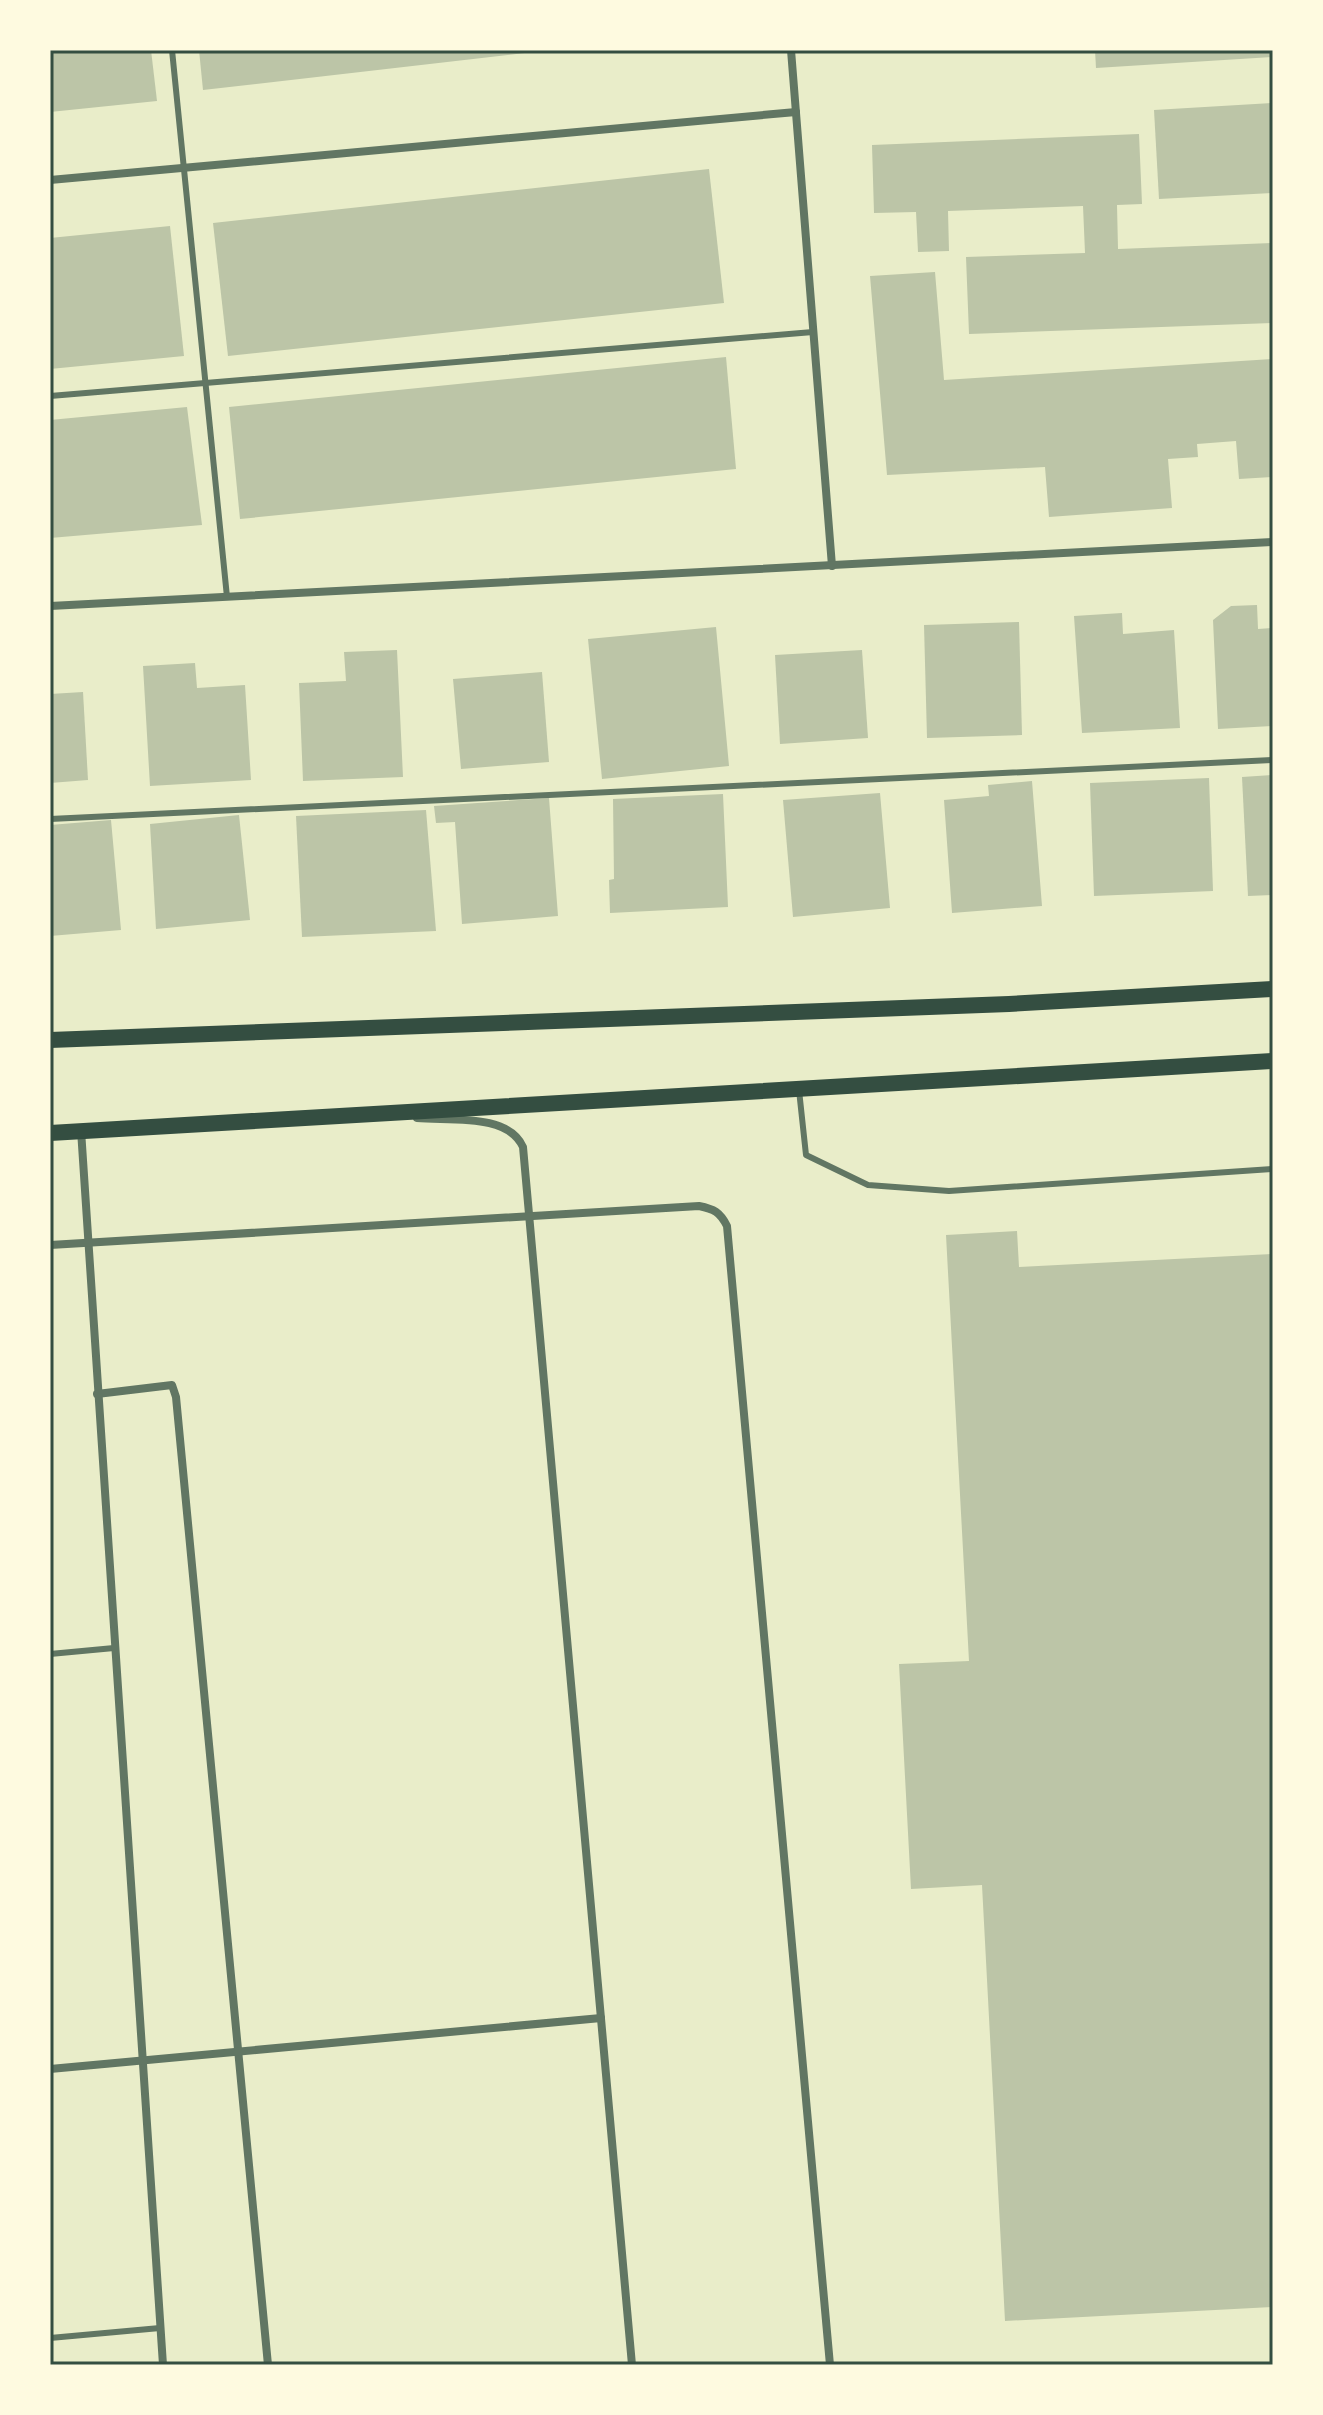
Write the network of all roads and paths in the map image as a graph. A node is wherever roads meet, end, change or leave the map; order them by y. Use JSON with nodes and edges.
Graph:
{"nodes":[{"id":1,"x":172,"y":50,"type":"edge"},
{"id":2,"x":791,"y":50,"type":"edge"},
{"id":3,"x":796,"y":112,"type":"junction"},
{"id":4,"x":184,"y":168,"type":"junction"},
{"id":5,"x":50,"y":180,"type":"edge"},
{"id":6,"x":813,"y":332,"type":"junction"},
{"id":7,"x":206,"y":383,"type":"junction"},
{"id":8,"x":50,"y":396,"type":"edge"},
{"id":9,"x":1273,"y":542,"type":"edge"},
{"id":10,"x":832,"y":566,"type":"junction"},
{"id":11,"x":227,"y":597,"type":"junction"},
{"id":12,"x":50,"y":606,"type":"edge"},
{"id":13,"x":1273,"y":760,"type":"edge"},
{"id":14,"x":50,"y":819,"type":"edge"},
{"id":15,"x":1273,"y":989,"type":"edge"},
{"id":16,"x":50,"y":1040,"type":"edge"},
{"id":17,"x":1273,"y":1061,"type":"edge"},
{"id":18,"x":799,"y":1090,"type":"junction"},
{"id":19,"x":366,"y":1114,"type":"junction"},
{"id":20,"x":81,"y":1130,"type":"junction"},
{"id":21,"x":50,"y":1133,"type":"edge"},
{"id":22,"x":1273,"y":1169,"type":"edge"},
{"id":23,"x":529,"y":1215,"type":"junction"},
{"id":24,"x":87,"y":1242,"type":"junction"},
{"id":25,"x":50,"y":1245,"type":"edge"},
{"id":26,"x":97,"y":1394,"type":"junction"},
{"id":27,"x":114,"y":1648,"type":"junction"},
{"id":28,"x":50,"y":1654,"type":"edge"},
{"id":29,"x":601,"y":2018,"type":"junction"},
{"id":30,"x":238,"y":2051,"type":"junction"},
{"id":31,"x":142,"y":2060,"type":"junction"},
{"id":32,"x":50,"y":2069,"type":"edge"},
{"id":33,"x":160,"y":2328,"type":"junction"},
{"id":34,"x":50,"y":2338,"type":"edge"},
{"id":35,"x":163,"y":2365,"type":"edge"},
{"id":36,"x":268,"y":2365,"type":"edge"},
{"id":37,"x":632,"y":2365,"type":"edge"},
{"id":38,"x":830,"y":2365,"type":"edge"}],
"edges":[{"from":1,"to":4,"type":"lane"},
{"from":2,"to":3,"type":"street"},
{"from":3,"to":4,"type":"street"},
{"from":3,"to":6,"type":"street"},
{"from":4,"to":5,"type":"street"},
{"from":4,"to":7,"type":"lane"},
{"from":6,"to":7,"type":"lane"},
{"from":6,"to":10,"type":"street"},
{"from":7,"to":8,"type":"lane"},
{"from":7,"to":11,"type":"lane"},
{"from":9,"to":10,"type":"street"},
{"from":10,"to":11,"type":"street"},
{"from":11,"to":12,"type":"street"},
{"from":13,"to":14,"type":"lane"},
{"from":15,"to":16,"type":"main road"},
{"from":17,"to":18,"type":"main road"},
{"from":18,"to":19,"type":"main road"},
{"from":18,"to":22,"type":"lane"},
{"from":19,"to":20,"type":"main road"},
{"from":19,"to":23,"type":"street"},
{"from":20,"to":21,"type":"main road"},
{"from":20,"to":24,"type":"street"},
{"from":23,"to":24,"type":"street"},
{"from":23,"to":29,"type":"street"},
{"from":23,"to":38,"type":"street"},
{"from":24,"to":25,"type":"street"},
{"from":24,"to":26,"type":"street"},
{"from":26,"to":27,"type":"street"},
{"from":26,"to":30,"type":"street"},
{"from":27,"to":28,"type":"lane"},
{"from":27,"to":31,"type":"street"},
{"from":29,"to":30,"type":"street"},
{"from":29,"to":37,"type":"street"},
{"from":30,"to":31,"type":"street"},
{"from":30,"to":36,"type":"street"},
{"from":31,"to":32,"type":"street"},
{"from":31,"to":33,"type":"street"},
{"from":33,"to":34,"type":"lane"},
{"from":33,"to":35,"type":"street"}]}
